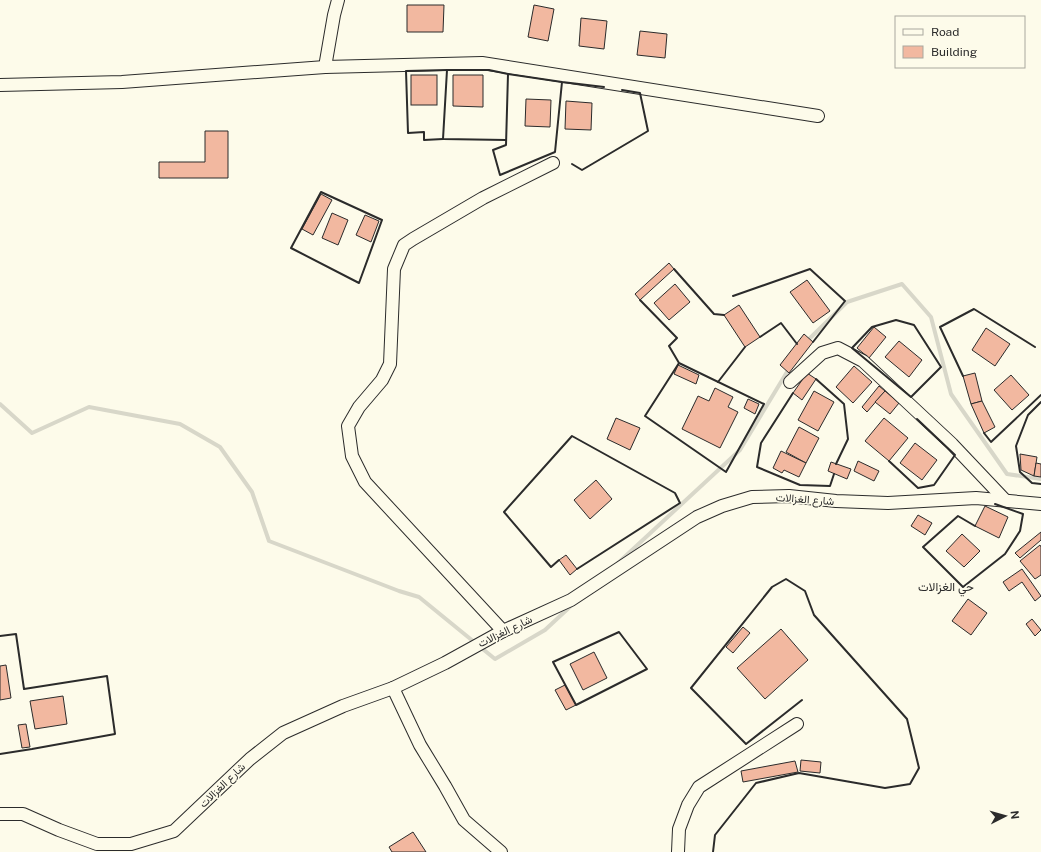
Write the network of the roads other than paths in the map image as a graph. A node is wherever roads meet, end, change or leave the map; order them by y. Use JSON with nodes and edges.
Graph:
{"nodes":[{"id":1,"x":338,"y":0,"type":"edge"},
{"id":2,"x":325,"y":67,"type":"junction"},
{"id":3,"x":0,"y":85,"type":"edge"},
{"id":4,"x":818,"y":116,"type":"dead end"},
{"id":5,"x":553,"y":163,"type":"dead end"},
{"id":6,"x":790,"y":382,"type":"dead end"},
{"id":7,"x":1005,"y":500,"type":"junction"},
{"id":8,"x":1041,"y":504,"type":"edge"},
{"id":9,"x":503,"y":630,"type":"junction"},
{"id":10,"x":393,"y":688,"type":"junction"},
{"id":11,"x":797,"y":724,"type":"dead end"},
{"id":12,"x":0,"y":814,"type":"edge"},
{"id":13,"x":501,"y":852,"type":"edge"},
{"id":14,"x":678,"y":852,"type":"edge"}],
"edges":[{"from":1,"to":2,"type":"street"},
{"from":2,"to":3,"type":"street"},
{"from":2,"to":4,"type":"street"},
{"from":5,"to":9,"type":"street"},
{"from":6,"to":7,"type":"street"},
{"from":7,"to":8,"type":"street","name":"شارع الغزالات"},
{"from":7,"to":9,"type":"street","name":"شارع الغزالات"},
{"from":9,"to":10,"type":"street","name":"شارع الغزالات"},
{"from":10,"to":12,"type":"street","name":"شارع الغزالات"},
{"from":10,"to":13,"type":"street"},
{"from":11,"to":14,"type":"street"}]}
